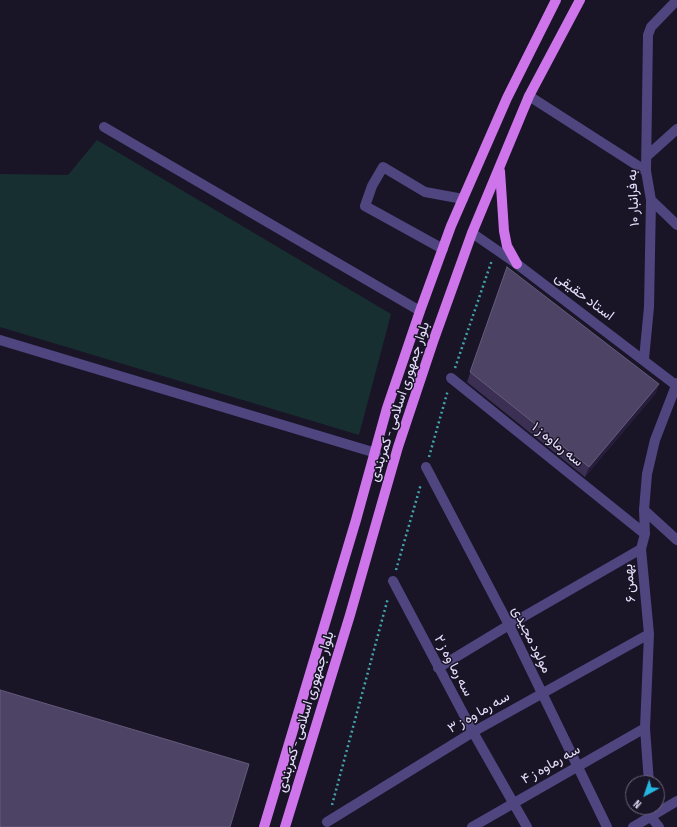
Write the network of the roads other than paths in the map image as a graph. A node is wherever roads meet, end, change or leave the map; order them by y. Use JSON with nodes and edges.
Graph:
{"nodes":[{"id":1,"x":556,"y":0,"type":"edge"},
{"id":2,"x":580,"y":0,"type":"edge"},
{"id":3,"x":677,"y":0,"type":"edge"},
{"id":4,"x":530,"y":96,"type":"junction"},
{"id":5,"x":104,"y":127,"type":"dead end"},
{"id":6,"x":677,"y":129,"type":"edge"},
{"id":7,"x":668,"y":138,"type":"junction"},
{"id":8,"x":677,"y":145,"type":"edge"},
{"id":9,"x":647,"y":156,"type":"junction"},
{"id":10,"x":500,"y":169,"type":"junction"},
{"id":11,"x":646,"y":171,"type":"junction"},
{"id":12,"x":463,"y":199,"type":"junction"},
{"id":13,"x":650,"y":200,"type":"junction"},
{"id":14,"x":677,"y":225,"type":"edge"},
{"id":15,"x":472,"y":233,"type":"junction"},
{"id":16,"x":443,"y":249,"type":"junction"},
{"id":17,"x":517,"y":264,"type":"junction"},
{"id":18,"x":420,"y":311,"type":"junction"},
{"id":19,"x":0,"y":340,"type":"edge"},
{"id":20,"x":644,"y":360,"type":"junction"},
{"id":21,"x":451,"y":378,"type":"road end"},
{"id":22,"x":677,"y":384,"type":"edge"},
{"id":23,"x":376,"y":453,"type":"junction"},
{"id":24,"x":426,"y":467,"type":"road end"},
{"id":25,"x":644,"y":510,"type":"junction"},
{"id":26,"x":645,"y":534,"type":"junction"},
{"id":27,"x":677,"y":540,"type":"edge"},
{"id":28,"x":641,"y":549,"type":"junction"},
{"id":29,"x":393,"y":581,"type":"road end"},
{"id":30,"x":509,"y":625,"type":"junction"},
{"id":31,"x":649,"y":634,"type":"junction"},
{"id":32,"x":438,"y":668,"type":"junction"},
{"id":33,"x":541,"y":693,"type":"junction"},
{"id":34,"x":645,"y":728,"type":"junction"},
{"id":35,"x":472,"y":732,"type":"junction"},
{"id":36,"x":578,"y":766,"type":"junction"},
{"id":37,"x":648,"y":775,"type":"edge"},
{"id":38,"x":677,"y":801,"type":"edge"},
{"id":39,"x":512,"y":803,"type":"junction"},
{"id":40,"x":665,"y":806,"type":"edge"},
{"id":41,"x":647,"y":815,"type":"edge"},
{"id":42,"x":653,"y":815,"type":"edge"},
{"id":43,"x":327,"y":822,"type":"road end"},
{"id":44,"x":264,"y":827,"type":"edge"},
{"id":45,"x":285,"y":827,"type":"edge"},
{"id":46,"x":472,"y":827,"type":"edge"},
{"id":47,"x":527,"y":827,"type":"edge"},
{"id":48,"x":607,"y":827,"type":"edge"},
{"id":49,"x":633,"y":827,"type":"edge"},
{"id":50,"x":659,"y":827,"type":"edge"}],
"edges":[{"from":1,"to":12,"type":"main road","name":"بلوار جمهوری اسلامی - کمربندی"},
{"from":2,"to":4,"type":"main road","name":"بلوار جمهوری اسلامی - کمربندی"},
{"from":3,"to":9,"type":"street","name":"به فرانبار ۱۰"},
{"from":4,"to":10,"type":"main road","name":"بلوار جمهوری اسلامی - کمربندی"},
{"from":4,"to":11,"type":"street"},
{"from":5,"to":18,"type":"street"},
{"from":6,"to":7,"type":"street"},
{"from":7,"to":8,"type":"street"},
{"from":7,"to":9,"type":"street"},
{"from":9,"to":11,"type":"street","name":"به فرانبار ۱۰"},
{"from":10,"to":15,"type":"main road","name":"بلوار جمهوری اسلامی - کمربندی"},
{"from":10,"to":17,"type":"main road"},
{"from":11,"to":13,"type":"street","name":"به فرانبار ۱۰"},
{"from":12,"to":16,"type":"main road","name":"بلوار جمهوری اسلامی - کمربندی"},
{"from":12,"to":16,"type":"street"},
{"from":13,"to":14,"type":"street"},
{"from":13,"to":20,"type":"street","name":"به فرانبار ۱۰"},
{"from":15,"to":17,"type":"street","name":"استاد حقیقی"},
{"from":15,"to":45,"type":"main road","name":"بلوار جمهوری اسلامی - کمربندی"},
{"from":16,"to":18,"type":"main road","name":"بلوار جمهوری اسلامی - کمربندی"},
{"from":17,"to":20,"type":"street","name":"استاد حقیقی"},
{"from":18,"to":23,"type":"main road","name":"بلوار جمهوری اسلامی - کمربندی"},
{"from":19,"to":23,"type":"street"},
{"from":20,"to":22,"type":"street","name":"استاد حقیقی"},
{"from":21,"to":26,"type":"street","name":"سه رماوه ز ۱"},
{"from":22,"to":25,"type":"street","name":"بهمن ۶"},
{"from":23,"to":44,"type":"main road","name":"بلوار جمهوری اسلامی - کمربندی"},
{"from":24,"to":30,"type":"street","name":"مولود مجیدی"},
{"from":25,"to":26,"type":"street","name":"بهمن ۶"},
{"from":25,"to":27,"type":"street"},
{"from":26,"to":28,"type":"street","name":"بهمن ۶"},
{"from":28,"to":30,"type":"street"},
{"from":28,"to":31,"type":"street","name":"بهمن ۶"},
{"from":29,"to":32,"type":"street","name":"سه رما وه ز ۲"},
{"from":30,"to":32,"type":"street"},
{"from":30,"to":33,"type":"street","name":"مولود مجیدی"},
{"from":31,"to":33,"type":"street","name":"سه رما وه ز ۳"},
{"from":31,"to":34,"type":"street","name":"بهمن ۶"},
{"from":32,"to":35,"type":"street","name":"سه رما وه ز ۲"},
{"from":33,"to":35,"type":"street","name":"سه رما وه ز ۳"},
{"from":33,"to":36,"type":"street","name":"مولود مجیدی"},
{"from":34,"to":36,"type":"street","name":"سه رماوه ز ۴"},
{"from":34,"to":37,"type":"street","name":"بهمن ۶"},
{"from":35,"to":39,"type":"street","name":"سه رما وه ز ۲"},
{"from":35,"to":43,"type":"street","name":"سه رما وه ز ۳"},
{"from":36,"to":39,"type":"street","name":"سه رماوه ز ۴"},
{"from":36,"to":48,"type":"street","name":"مولود مجیدی"},
{"from":38,"to":40,"type":"street"},
{"from":39,"to":46,"type":"street","name":"سه رماوه ز ۴"},
{"from":39,"to":47,"type":"street","name":"سه رما وه ز ۲"},
{"from":41,"to":49,"type":"street"},
{"from":42,"to":50,"type":"street"}]}
